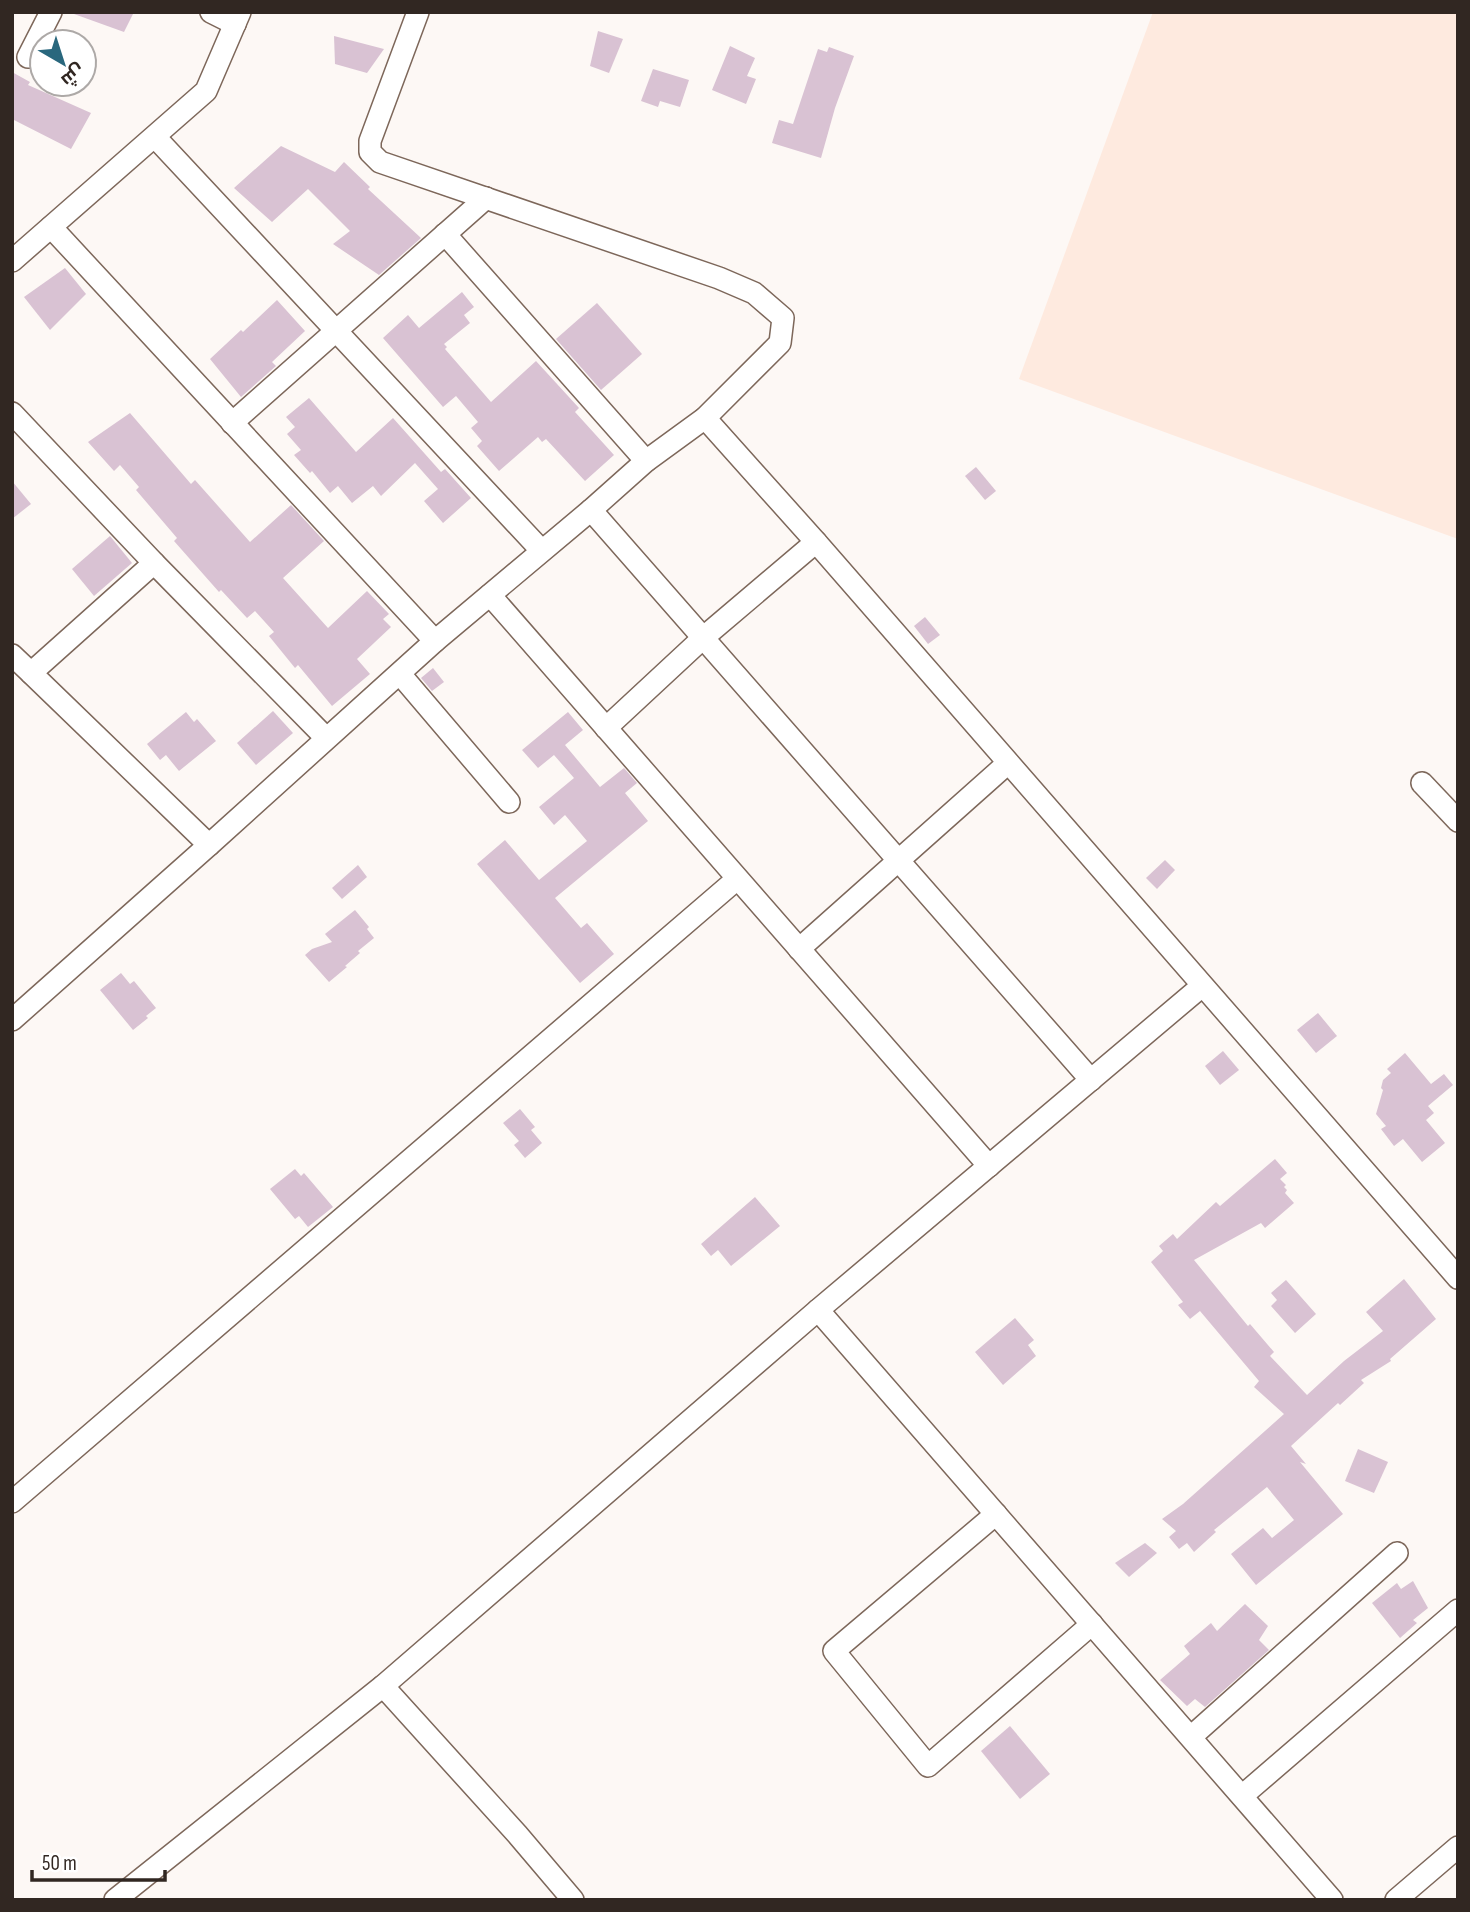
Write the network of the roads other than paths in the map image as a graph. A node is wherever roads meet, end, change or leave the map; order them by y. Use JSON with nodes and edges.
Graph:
{"nodes":[{"id":1,"x":51,"y":12,"type":"edge"},
{"id":2,"x":211,"y":12,"type":"edge"},
{"id":3,"x":418,"y":12,"type":"edge"},
{"id":4,"x":237,"y":18,"type":"edge"},
{"id":5,"x":43,"y":28,"type":"edge"},
{"id":6,"x":155,"y":137,"type":"junction"},
{"id":7,"x":486,"y":198,"type":"junction"},
{"id":8,"x":51,"y":227,"type":"junction"},
{"id":9,"x":445,"y":234,"type":"junction"},
{"id":10,"x":12,"y":261,"type":"edge"},
{"id":11,"x":335,"y":331,"type":"junction"},
{"id":12,"x":12,"y":413,"type":"edge"},
{"id":13,"x":705,"y":418,"type":"junction"},
{"id":14,"x":232,"y":423,"type":"junction"},
{"id":15,"x":646,"y":461,"type":"junction"},
{"id":16,"x":591,"y":510,"type":"junction"},
{"id":17,"x":816,"y":542,"type":"junction"},
{"id":18,"x":541,"y":550,"type":"junction"},
{"id":19,"x":154,"y":563,"type":"junction"},
{"id":20,"x":490,"y":596,"type":"junction"},
{"id":21,"x":704,"y":637,"type":"junction"},
{"id":22,"x":435,"y":641,"type":"junction"},
{"id":23,"x":12,"y":656,"type":"edge"},
{"id":24,"x":31,"y":673,"type":"junction"},
{"id":25,"x":400,"y":674,"type":"junction"},
{"id":26,"x":606,"y":728,"type":"junction"},
{"id":27,"x":326,"y":738,"type":"junction"},
{"id":28,"x":1008,"y":763,"type":"junction"},
{"id":29,"x":1422,"y":783,"type":"dead end"},
{"id":30,"x":509,"y":802,"type":"dead end"},
{"id":31,"x":1458,"y":821,"type":"edge"},
{"id":32,"x":209,"y":845,"type":"junction"},
{"id":33,"x":898,"y":860,"type":"junction"},
{"id":34,"x":737,"y":878,"type":"junction"},
{"id":35,"x":799,"y":949,"type":"junction"},
{"id":36,"x":1202,"y":986,"type":"junction"},
{"id":37,"x":12,"y":1020,"type":"edge"},
{"id":38,"x":1091,"y":1080,"type":"junction"},
{"id":39,"x":989,"y":1166,"type":"junction"},
{"id":40,"x":1458,"y":1278,"type":"edge"},
{"id":41,"x":818,"y":1310,"type":"junction"},
{"id":42,"x":12,"y":1502,"type":"edge"},
{"id":43,"x":996,"y":1514,"type":"junction"},
{"id":44,"x":1397,"y":1553,"type":"dead end"},
{"id":45,"x":1458,"y":1610,"type":"edge"},
{"id":46,"x":1092,"y":1624,"type":"junction"},
{"id":47,"x":383,"y":1686,"type":"junction"},
{"id":48,"x":1192,"y":1736,"type":"junction"},
{"id":49,"x":1242,"y":1796,"type":"junction"},
{"id":50,"x":1458,"y":1847,"type":"edge"},
{"id":51,"x":115,"y":1900,"type":"edge"},
{"id":52,"x":573,"y":1900,"type":"edge"},
{"id":53,"x":1332,"y":1900,"type":"edge"},
{"id":54,"x":1396,"y":1900,"type":"edge"}],
"edges":[{"from":1,"to":5,"type":"street"},
{"from":2,"to":4,"type":"street"},
{"from":3,"to":7,"type":"street"},
{"from":4,"to":6,"type":"street"},
{"from":6,"to":8,"type":"street"},
{"from":6,"to":11,"type":"street"},
{"from":7,"to":9,"type":"street"},
{"from":7,"to":13,"type":"street"},
{"from":8,"to":10,"type":"street"},
{"from":8,"to":14,"type":"street"},
{"from":9,"to":11,"type":"street"},
{"from":9,"to":15,"type":"street"},
{"from":11,"to":14,"type":"street"},
{"from":11,"to":18,"type":"street"},
{"from":12,"to":19,"type":"street"},
{"from":13,"to":15,"type":"street"},
{"from":13,"to":17,"type":"street"},
{"from":14,"to":22,"type":"street"},
{"from":15,"to":16,"type":"street"},
{"from":16,"to":18,"type":"street"},
{"from":16,"to":21,"type":"street"},
{"from":17,"to":21,"type":"street"},
{"from":17,"to":28,"type":"street"},
{"from":18,"to":20,"type":"street"},
{"from":19,"to":24,"type":"street"},
{"from":19,"to":27,"type":"street"},
{"from":20,"to":22,"type":"street"},
{"from":20,"to":26,"type":"street"},
{"from":21,"to":26,"type":"street"},
{"from":21,"to":33,"type":"street"},
{"from":22,"to":25,"type":"street"},
{"from":23,"to":24,"type":"street"},
{"from":24,"to":32,"type":"street"},
{"from":25,"to":27,"type":"street"},
{"from":25,"to":30,"type":"street"},
{"from":26,"to":34,"type":"street"},
{"from":27,"to":32,"type":"street"},
{"from":28,"to":33,"type":"street"},
{"from":28,"to":36,"type":"street"},
{"from":29,"to":31,"type":"street"},
{"from":32,"to":37,"type":"street"},
{"from":33,"to":35,"type":"street"},
{"from":33,"to":38,"type":"street"},
{"from":34,"to":35,"type":"street"},
{"from":34,"to":42,"type":"street"},
{"from":35,"to":39,"type":"street"},
{"from":36,"to":38,"type":"street"},
{"from":36,"to":40,"type":"street"},
{"from":38,"to":39,"type":"street"},
{"from":39,"to":41,"type":"street"},
{"from":41,"to":43,"type":"street"},
{"from":41,"to":47,"type":"street"},
{"from":43,"to":46,"type":"street"},
{"from":43,"to":46,"type":"street"},
{"from":44,"to":48,"type":"street"},
{"from":45,"to":49,"type":"street"},
{"from":46,"to":48,"type":"street"},
{"from":47,"to":51,"type":"street"},
{"from":47,"to":52,"type":"street"},
{"from":48,"to":49,"type":"street"},
{"from":49,"to":53,"type":"street"},
{"from":50,"to":54,"type":"street"}]}
